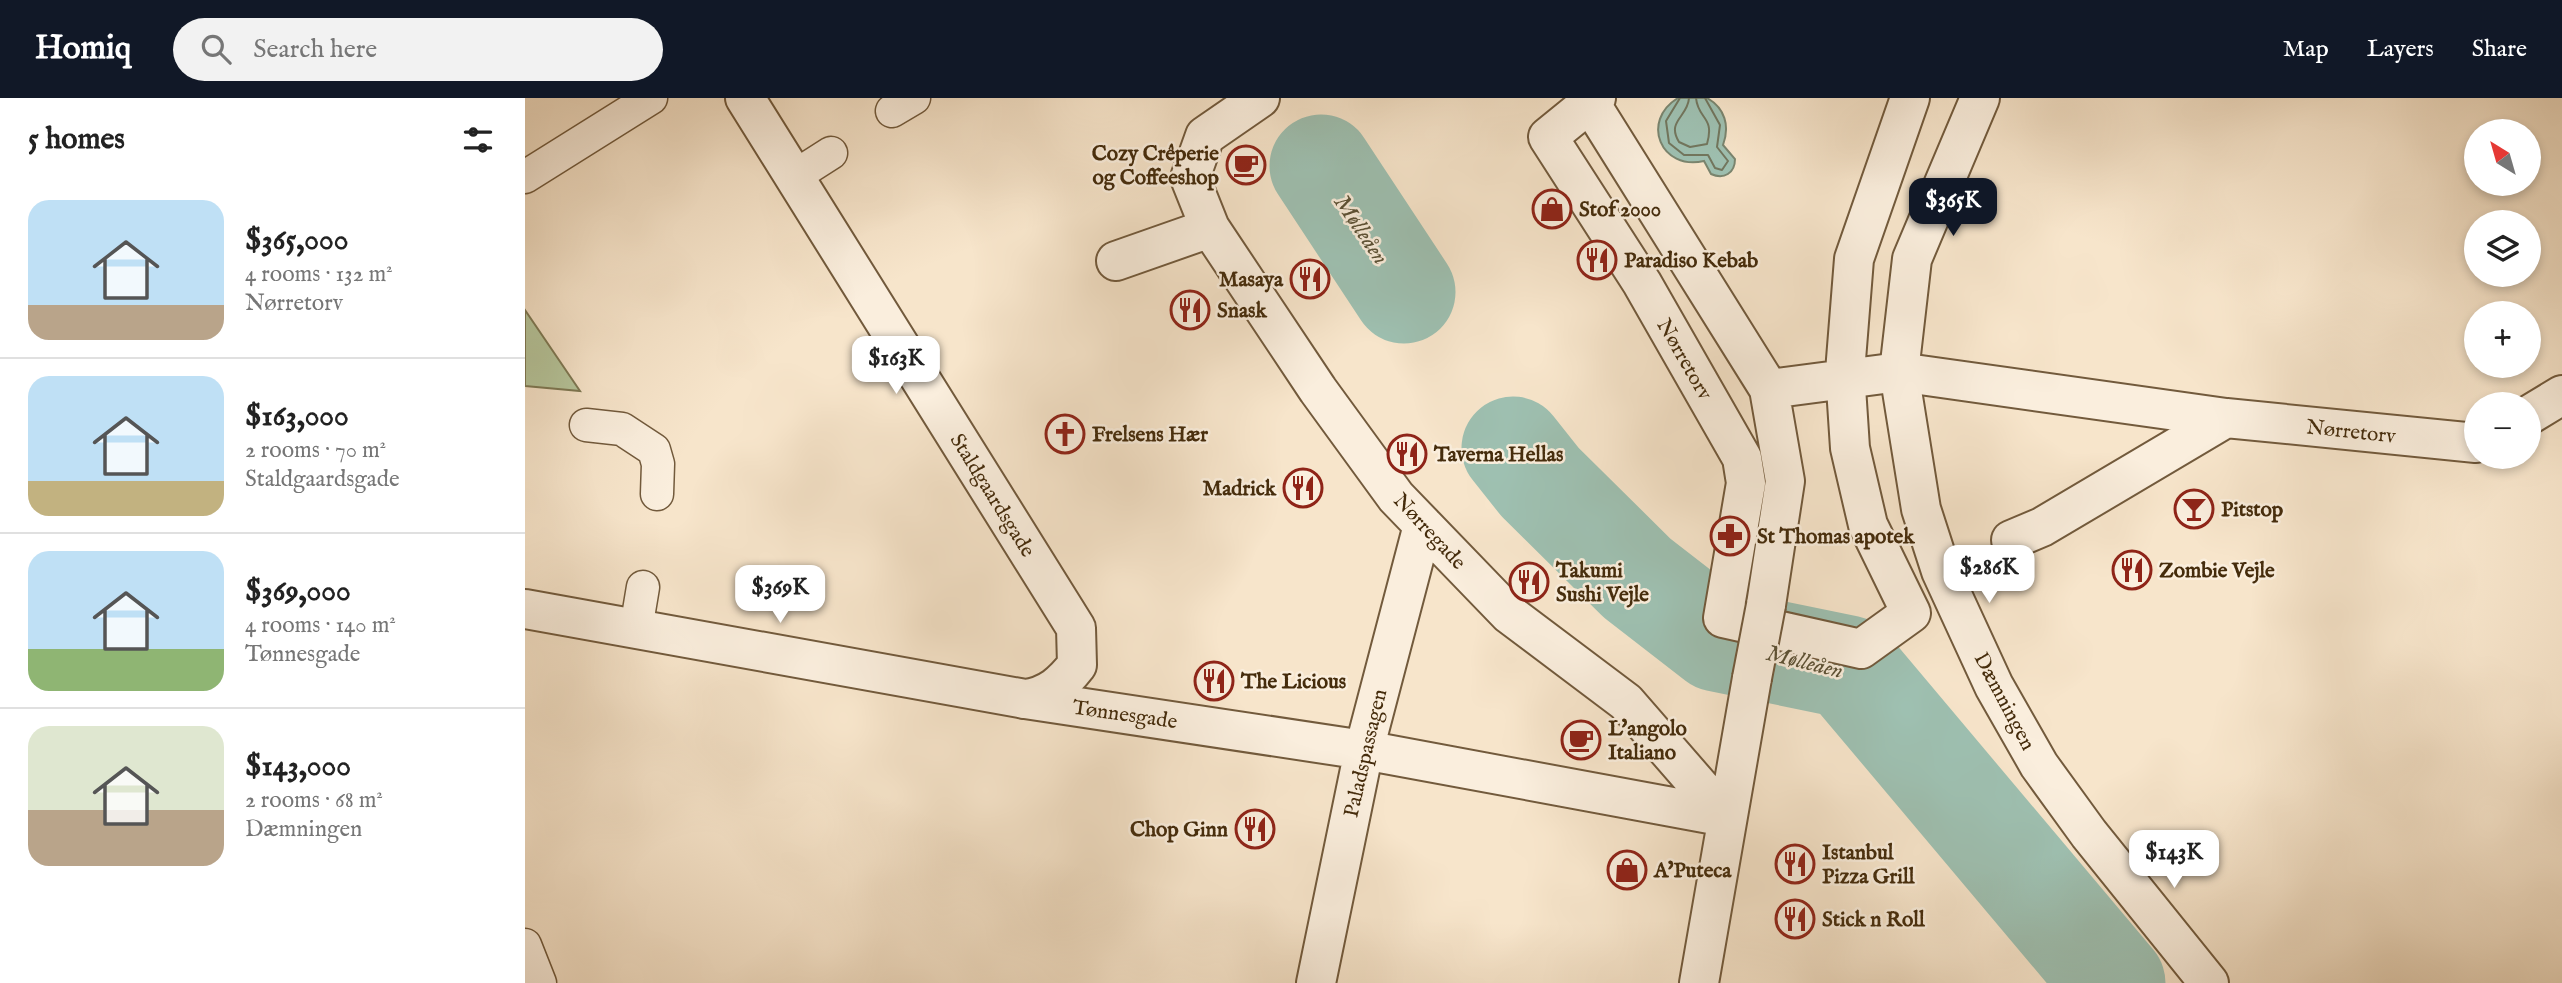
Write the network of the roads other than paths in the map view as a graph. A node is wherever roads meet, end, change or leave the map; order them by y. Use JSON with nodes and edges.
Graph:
{"nodes":[{"id":1,"x":651,"y":98,"type":"edge"},
{"id":2,"x":745,"y":98,"type":"edge"},
{"id":3,"x":1910,"y":98,"type":"edge"},
{"id":4,"x":1980,"y":98,"type":"edge"},
{"id":5,"x":1591,"y":100,"type":"edge"},
{"id":6,"x":1253,"y":102,"type":"edge"},
{"id":7,"x":831,"y":153,"type":"dead end"},
{"id":8,"x":796,"y":176,"type":"junction"},
{"id":9,"x":525,"y":177,"type":"edge"},
{"id":10,"x":1210,"y":228,"type":"junction"},
{"id":11,"x":1117,"y":261,"type":"dead end"},
{"id":12,"x":1899,"y":372,"type":"junction"},
{"id":13,"x":1845,"y":380,"type":"junction"},
{"id":14,"x":1769,"y":389,"type":"junction"},
{"id":15,"x":2562,"y":395,"type":"edge"},
{"id":16,"x":2541,"y":408,"type":"edge"},
{"id":17,"x":2226,"y":418,"type":"junction"},
{"id":18,"x":586,"y":425,"type":"dead end"},
{"id":19,"x":2464,"y":442,"type":"edge"},
{"id":20,"x":657,"y":494,"type":"dead end"},
{"id":21,"x":1423,"y":525,"type":"junction"},
{"id":22,"x":2011,"y":540,"type":"dead end"},
{"id":23,"x":643,"y":587,"type":"dead end"},
{"id":24,"x":525,"y":609,"type":"edge"},
{"id":25,"x":636,"y":629,"type":"junction"},
{"id":26,"x":1025,"y":699,"type":"junction"},
{"id":27,"x":1364,"y":750,"type":"junction"},
{"id":28,"x":1726,"y":817,"type":"junction"},
{"id":29,"x":525,"y":945,"type":"edge"},
{"id":30,"x":540,"y":983,"type":"edge"},
{"id":31,"x":1316,"y":983,"type":"edge"},
{"id":32,"x":1699,"y":983,"type":"edge"},
{"id":33,"x":2209,"y":983,"type":"edge"}],
"edges":[{"from":1,"to":9,"type":"lane"},
{"from":2,"to":8,"type":"street","name":"Staldgaardsgade"},
{"from":3,"to":13,"type":"street","name":"Nørretorv"},
{"from":4,"to":12,"type":"street"},
{"from":5,"to":13,"type":"street","name":"Nørretorv"},
{"from":5,"to":14,"type":"street","name":"Nørretorv"},
{"from":6,"to":10,"type":"street","name":"Nørregade"},
{"from":7,"to":8,"type":"lane"},
{"from":8,"to":26,"type":"street","name":"Staldgaardsgade"},
{"from":10,"to":11,"type":"street"},
{"from":10,"to":21,"type":"street","name":"Nørregade"},
{"from":12,"to":13,"type":"street","name":"Nørretorv"},
{"from":12,"to":17,"type":"street","name":"Nørretorv"},
{"from":12,"to":33,"type":"street","name":"Dæmningen"},
{"from":13,"to":14,"type":"street","name":"Nørretorv"},
{"from":14,"to":28,"type":"street","name":"Nørretorv","bridge":true},
{"from":15,"to":16,"type":"street"},
{"from":17,"to":19,"type":"street","name":"Nørretorv"},
{"from":17,"to":22,"type":"street"},
{"from":18,"to":20,"type":"lane"},
{"from":21,"to":27,"type":"street","name":"Paladspassagen"},
{"from":21,"to":28,"type":"street","name":"Nørregade"},
{"from":23,"to":25,"type":"lane"},
{"from":24,"to":25,"type":"street","name":"Tønnesgade"},
{"from":25,"to":26,"type":"street","name":"Tønnesgade"},
{"from":26,"to":27,"type":"street","name":"Tønnesgade"},
{"from":27,"to":28,"type":"street","name":"Tønnesgade"},
{"from":27,"to":31,"type":"street","name":"Paladspassagen"},
{"from":28,"to":32,"type":"street"},
{"from":29,"to":30,"type":"lane"}]}
